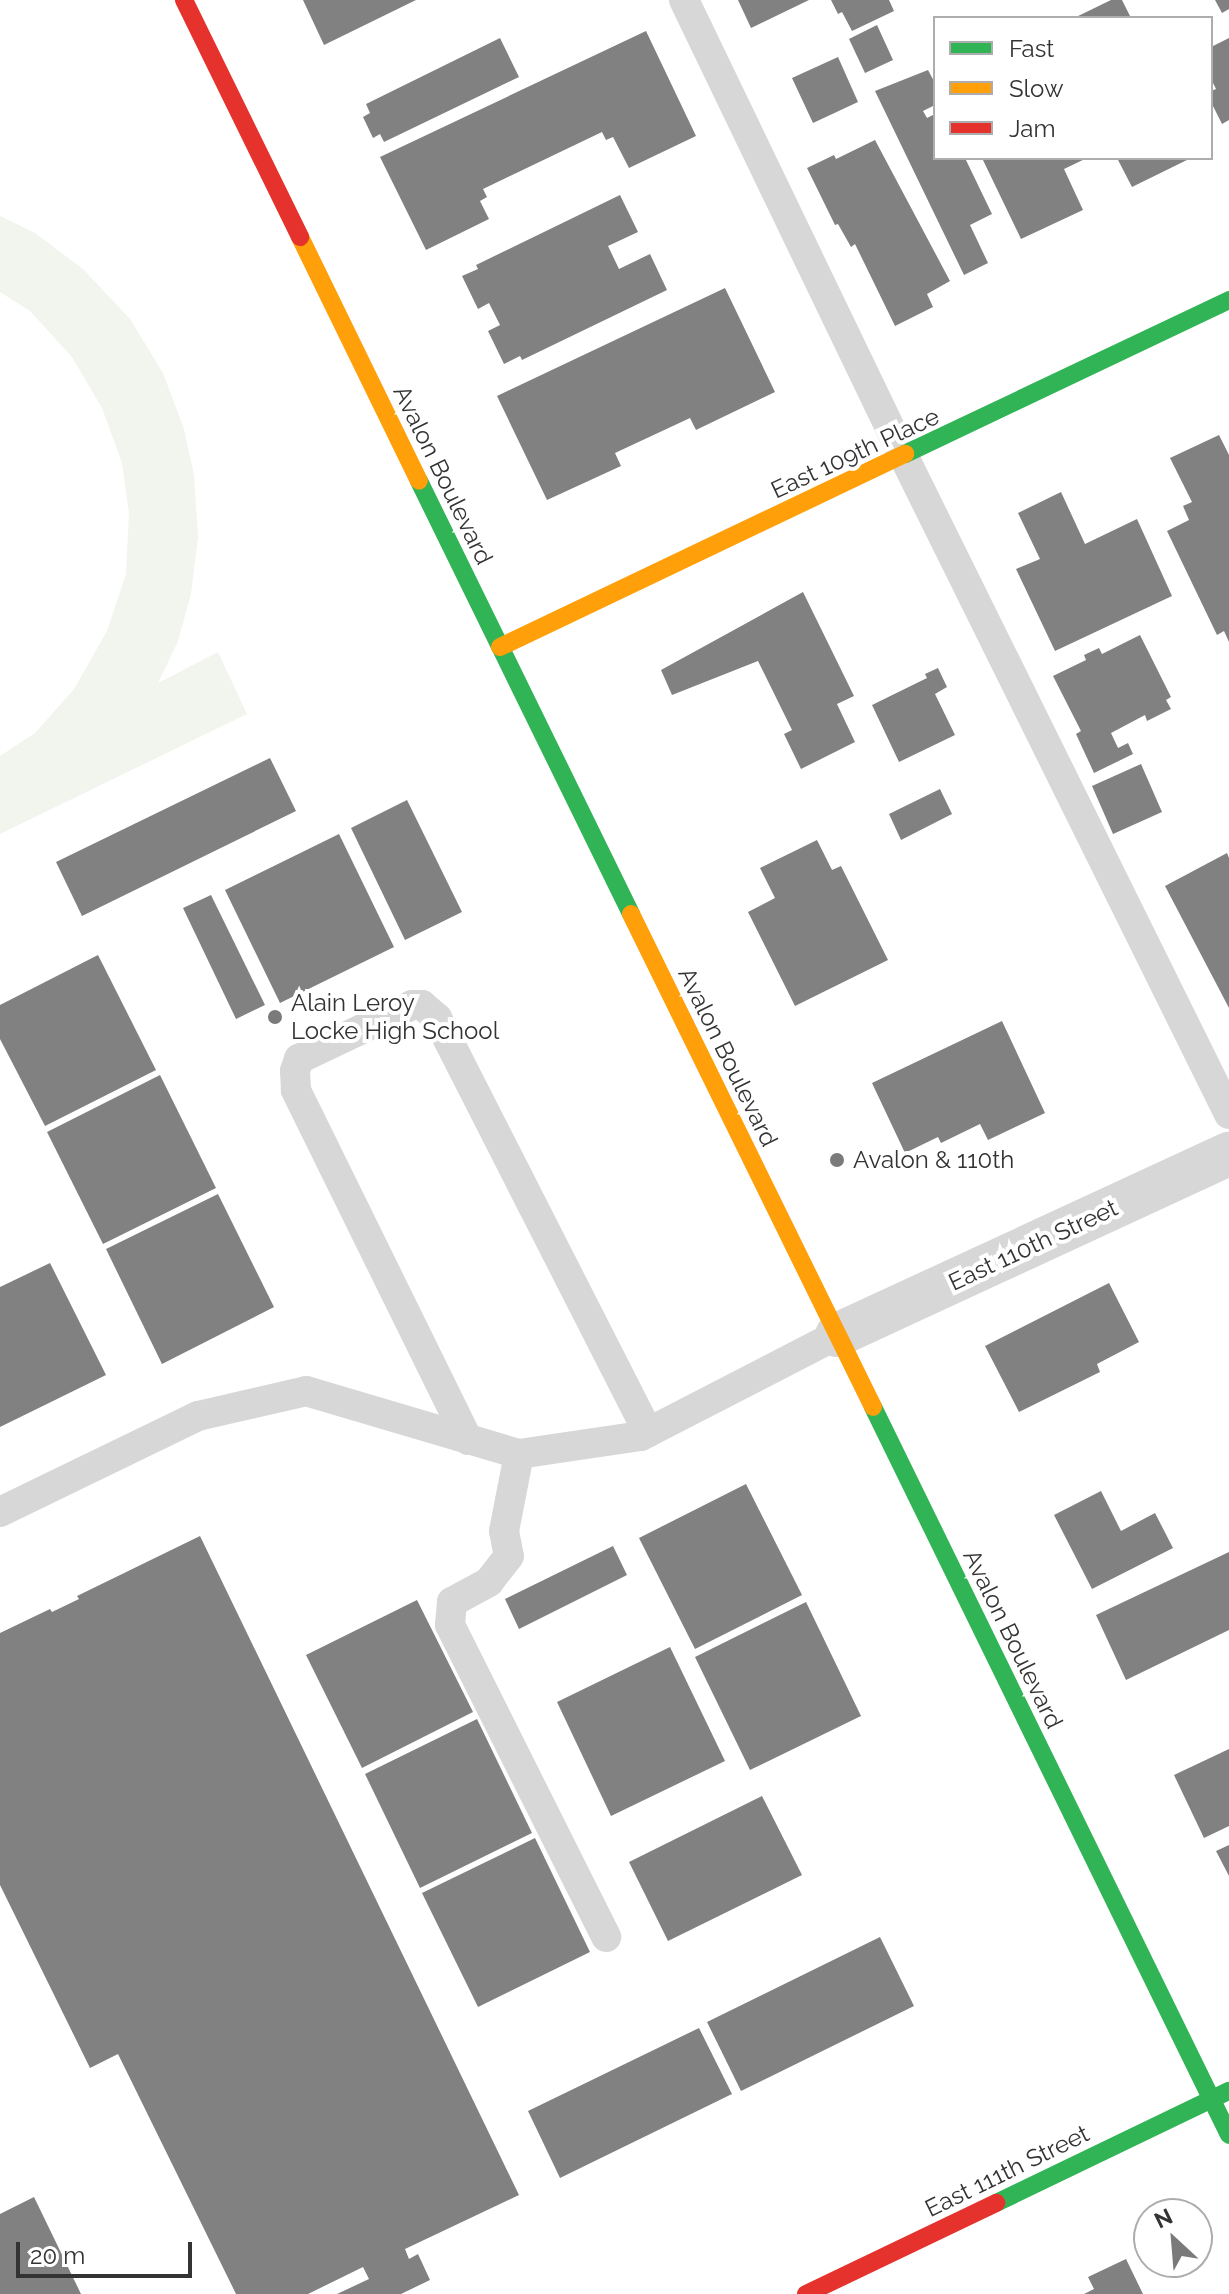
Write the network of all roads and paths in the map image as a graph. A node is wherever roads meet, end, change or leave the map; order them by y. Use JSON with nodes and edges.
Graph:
{"nodes":[{"id":1,"x":184,"y":0,"type":"edge"},
{"id":2,"x":684,"y":0,"type":"edge"},
{"id":3,"x":1229,"y":300,"type":"edge"},
{"id":4,"x":904,"y":457,"type":"junction"},
{"id":5,"x":500,"y":647,"type":"junction"},
{"id":6,"x":1229,"y":1114,"type":"edge"},
{"id":7,"x":1229,"y":1154,"type":"edge"},
{"id":8,"x":837,"y":1335,"type":"junction"},
{"id":9,"x":648,"y":1432,"type":"junction"},
{"id":10,"x":468,"y":1440,"type":"junction"},
{"id":11,"x":519,"y":1454,"type":"junction"},
{"id":12,"x":0,"y":1512,"type":"edge"},
{"id":13,"x":606,"y":1937,"type":"dead end"},
{"id":14,"x":1229,"y":2091,"type":"edge"},
{"id":15,"x":1212,"y":2099,"type":"junction"},
{"id":16,"x":1229,"y":2135,"type":"edge"},
{"id":17,"x":806,"y":2294,"type":"edge"}],
"edges":[{"from":1,"to":5,"type":"main road","name":"Avalon Boulevard"},
{"from":2,"to":4,"type":"lane"},
{"from":3,"to":4,"type":"main road","name":"East 109th Place"},
{"from":4,"to":5,"type":"main road","name":"East 109th Place"},
{"from":4,"to":6,"type":"lane"},
{"from":5,"to":8,"type":"main road","name":"Avalon Boulevard"},
{"from":7,"to":8,"type":"street","name":"East 110th Street"},
{"from":8,"to":9,"type":"lane"},
{"from":8,"to":15,"type":"main road","name":"Avalon Boulevard"},
{"from":9,"to":10,"type":"lane"},
{"from":9,"to":11,"type":"lane"},
{"from":10,"to":11,"type":"lane"},
{"from":10,"to":12,"type":"lane"},
{"from":11,"to":13,"type":"lane"},
{"from":14,"to":15,"type":"main road","name":"East 111th Street"},
{"from":15,"to":16,"type":"main road","name":"Avalon Boulevard"},
{"from":15,"to":17,"type":"main road","name":"East 111th Street"}]}
